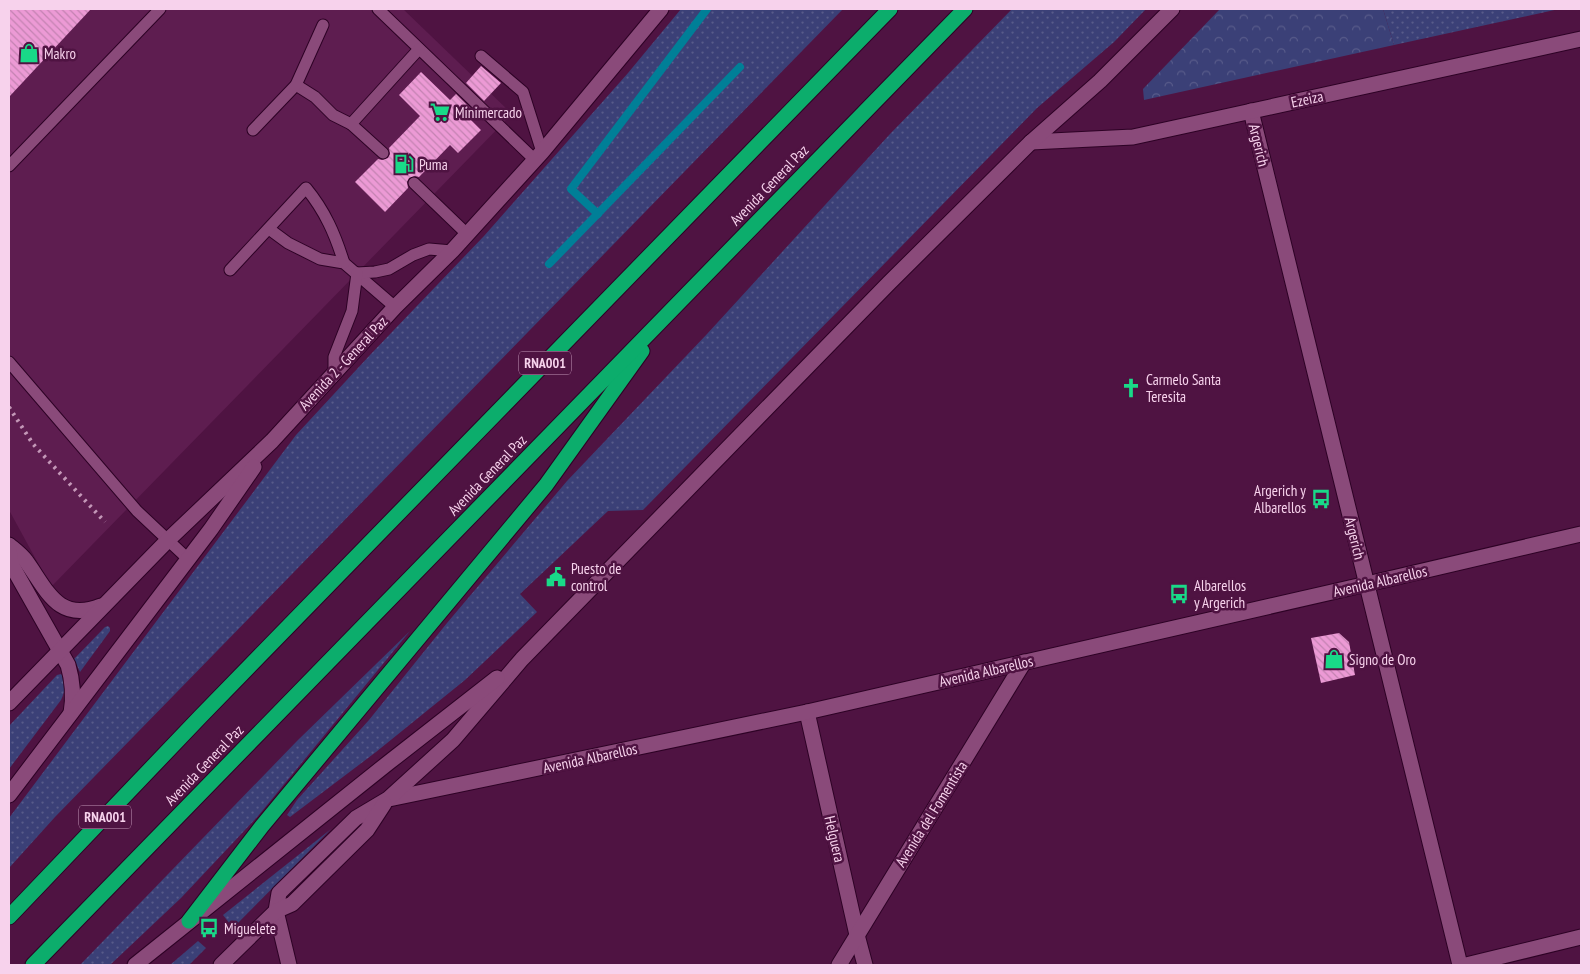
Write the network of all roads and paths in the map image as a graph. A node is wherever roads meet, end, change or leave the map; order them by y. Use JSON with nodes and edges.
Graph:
{"nodes":[{"id":1,"x":160,"y":9,"type":"edge"},
{"id":2,"x":378,"y":9,"type":"edge"},
{"id":3,"x":661,"y":9,"type":"edge"},
{"id":4,"x":890,"y":9,"type":"edge"},
{"id":5,"x":965,"y":9,"type":"edge"},
{"id":6,"x":1172,"y":9,"type":"edge"},
{"id":7,"x":323,"y":26,"type":"dead end"},
{"id":8,"x":1581,"y":39,"type":"edge"},
{"id":9,"x":419,"y":49,"type":"junction"},
{"id":10,"x":481,"y":56,"type":"dead end"},
{"id":11,"x":296,"y":85,"type":"junction"},
{"id":12,"x":1251,"y":111,"type":"junction"},
{"id":13,"x":351,"y":124,"type":"junction"},
{"id":14,"x":253,"y":130,"type":"dead end"},
{"id":15,"x":1031,"y":142,"type":"junction"},
{"id":16,"x":383,"y":153,"type":"dead end"},
{"id":17,"x":539,"y":156,"type":"junction"},
{"id":18,"x":9,"y":166,"type":"edge"},
{"id":19,"x":414,"y":183,"type":"dead end"},
{"id":20,"x":269,"y":229,"type":"junction"},
{"id":21,"x":466,"y":234,"type":"junction"},
{"id":22,"x":452,"y":251,"type":"junction"},
{"id":23,"x":344,"y":263,"type":"junction"},
{"id":24,"x":230,"y":270,"type":"dead end"},
{"id":25,"x":357,"y":273,"type":"junction"},
{"id":26,"x":395,"y":308,"type":"junction"},
{"id":27,"x":670,"y":312,"type":"junction"},
{"id":28,"x":9,"y":362,"type":"edge"},
{"id":29,"x":334,"y":373,"type":"junction"},
{"id":30,"x":272,"y":441,"type":"junction"},
{"id":31,"x":1581,"y":534,"type":"edge"},
{"id":32,"x":168,"y":540,"type":"junction"},
{"id":33,"x":9,"y":547,"type":"edge"},
{"id":34,"x":188,"y":559,"type":"junction"},
{"id":35,"x":1367,"y":584,"type":"junction"},
{"id":36,"x":102,"y":606,"type":"junction"},
{"id":37,"x":60,"y":650,"type":"junction"},
{"id":38,"x":522,"y":659,"type":"junction"},
{"id":39,"x":1024,"y":662,"type":"junction"},
{"id":40,"x":9,"y":702,"type":"edge"},
{"id":41,"x":807,"y":712,"type":"junction"},
{"id":42,"x":70,"y":715,"type":"junction"},
{"id":43,"x":9,"y":795,"type":"edge"},
{"id":44,"x":388,"y":799,"type":"junction"},
{"id":45,"x":276,"y":911,"type":"junction"},
{"id":46,"x":9,"y":917,"type":"edge"},
{"id":47,"x":189,"y":921,"type":"junction"},
{"id":48,"x":857,"y":935,"type":"junction"},
{"id":49,"x":1581,"y":937,"type":"edge"},
{"id":50,"x":33,"y":965,"type":"edge"},
{"id":51,"x":135,"y":965,"type":"edge"},
{"id":52,"x":221,"y":965,"type":"edge"},
{"id":53,"x":289,"y":965,"type":"edge"},
{"id":54,"x":840,"y":965,"type":"edge"},
{"id":55,"x":865,"y":965,"type":"edge"},
{"id":56,"x":1460,"y":965,"type":"edge"},
{"id":57,"x":1466,"y":965,"type":"edge"}],
"edges":[{"from":1,"to":18,"type":"lane"},
{"from":2,"to":9,"type":"lane"},
{"from":3,"to":17,"type":"street","name":"Avenida 2 - General Paz"},
{"from":4,"to":46,"type":"highway","number":"RNA001"},
{"from":5,"to":27,"type":"highway","name":"Avenida General Paz"},
{"from":6,"to":15,"type":"street"},
{"from":7,"to":11,"type":"lane"},
{"from":8,"to":12,"type":"street","name":"Ezeiza"},
{"from":9,"to":13,"type":"lane"},
{"from":9,"to":17,"type":"lane"},
{"from":10,"to":17,"type":"lane"},
{"from":11,"to":13,"type":"lane"},
{"from":11,"to":14,"type":"lane"},
{"from":12,"to":15,"type":"street","name":"Ezeiza"},
{"from":12,"to":35,"type":"street","name":"Argerich"},
{"from":13,"to":16,"type":"lane"},
{"from":15,"to":38,"type":"street"},
{"from":17,"to":21,"type":"street","name":"Avenida 2 - General Paz"},
{"from":19,"to":21,"type":"lane"},
{"from":20,"to":23,"type":"lane"},
{"from":20,"to":23,"type":"lane"},
{"from":20,"to":24,"type":"lane"},
{"from":21,"to":22,"type":"street","name":"Avenida 2 - General Paz"},
{"from":22,"to":25,"type":"lane"},
{"from":22,"to":26,"type":"street","name":"Avenida 2 - General Paz"},
{"from":23,"to":25,"type":"lane"},
{"from":25,"to":26,"type":"lane"},
{"from":25,"to":29,"type":"lane"},
{"from":26,"to":29,"type":"street","name":"Avenida 2 - General Paz"},
{"from":27,"to":47,"type":"highway"},
{"from":27,"to":50,"type":"highway","name":"Avenida General Paz"},
{"from":28,"to":32,"type":"lane"},
{"from":29,"to":30,"type":"street","name":"Avenida 2 - General Paz"},
{"from":30,"to":32,"type":"street","name":"Avenida 2 - General Paz"},
{"from":30,"to":34,"type":"street"},
{"from":31,"to":35,"type":"street","name":"Avenida Albarellos"},
{"from":32,"to":34,"type":"lane"},
{"from":32,"to":36,"type":"street","name":"Avenida 2 - General Paz"},
{"from":33,"to":36,"type":"street"},
{"from":33,"to":37,"type":"street"},
{"from":34,"to":42,"type":"street"},
{"from":35,"to":39,"type":"street","name":"Avenida Albarellos"},
{"from":35,"to":56,"type":"street","name":"Argerich"},
{"from":36,"to":37,"type":"street","name":"Avenida 2 - General Paz"},
{"from":37,"to":40,"type":"street","name":"Avenida 2 - General Paz"},
{"from":37,"to":42,"type":"street"},
{"from":38,"to":44,"type":"street"},
{"from":38,"to":47,"type":"street"},
{"from":39,"to":41,"type":"street","name":"Avenida Albarellos"},
{"from":39,"to":48,"type":"street","name":"Avenida del Fomentista"},
{"from":41,"to":44,"type":"street","name":"Avenida Albarellos"},
{"from":41,"to":48,"type":"street","name":"Helguera"},
{"from":42,"to":43,"type":"street"},
{"from":44,"to":45,"type":"street"},
{"from":45,"to":52,"type":"street"},
{"from":45,"to":53,"type":"street"},
{"from":47,"to":51,"type":"street"},
{"from":48,"to":54,"type":"street","name":"Avenida del Fomentista"},
{"from":48,"to":55,"type":"street","name":"Helguera"},
{"from":49,"to":57,"type":"street"}]}
